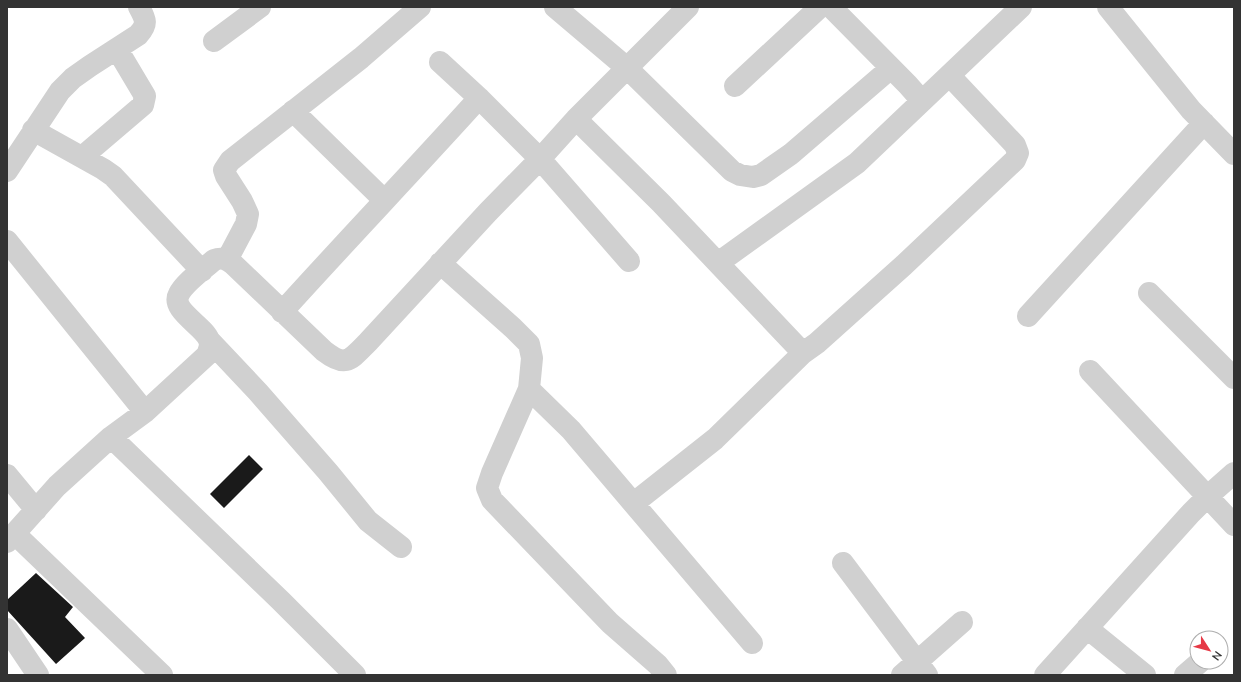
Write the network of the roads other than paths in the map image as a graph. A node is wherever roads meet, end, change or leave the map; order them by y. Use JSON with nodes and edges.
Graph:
{"nodes":[{"id":1,"x":139,"y":7,"type":"edge"},
{"id":2,"x":260,"y":7,"type":"edge"},
{"id":3,"x":420,"y":7,"type":"edge"},
{"id":4,"x":555,"y":7,"type":"edge"},
{"id":5,"x":820,"y":7,"type":"edge"},
{"id":6,"x":831,"y":7,"type":"edge"},
{"id":7,"x":1021,"y":7,"type":"edge"},
{"id":8,"x":1108,"y":7,"type":"edge"},
{"id":9,"x":684,"y":8,"type":"edge"},
{"id":10,"x":214,"y":41,"type":"dead end"},
{"id":11,"x":117,"y":49,"type":"junction"},
{"id":12,"x":440,"y":62,"type":"dead end"},
{"id":13,"x":627,"y":68,"type":"junction"},
{"id":14,"x":891,"y":68,"type":"junction"},
{"id":15,"x":950,"y":76,"type":"junction"},
{"id":16,"x":735,"y":86,"type":"dead end"},
{"id":17,"x":479,"y":98,"type":"junction"},
{"id":18,"x":922,"y":102,"type":"junction"},
{"id":19,"x":293,"y":111,"type":"junction"},
{"id":20,"x":576,"y":119,"type":"junction"},
{"id":21,"x":1204,"y":123,"type":"junction"},
{"id":22,"x":33,"y":130,"type":"junction"},
{"id":23,"x":1234,"y":154,"type":"edge"},
{"id":24,"x":82,"y":157,"type":"junction"},
{"id":25,"x":540,"y":159,"type":"junction"},
{"id":26,"x":7,"y":171,"type":"edge"},
{"id":27,"x":384,"y":200,"type":"junction"},
{"id":28,"x":7,"y":241,"type":"edge"},
{"id":29,"x":227,"y":260,"type":"junction"},
{"id":30,"x":629,"y":261,"type":"dead end"},
{"id":31,"x":440,"y":263,"type":"junction"},
{"id":32,"x":718,"y":263,"type":"junction"},
{"id":33,"x":202,"y":271,"type":"junction"},
{"id":34,"x":1149,"y":293,"type":"dead end"},
{"id":35,"x":282,"y":312,"type":"junction"},
{"id":36,"x":1028,"y":316,"type":"dead end"},
{"id":37,"x":209,"y":340,"type":"junction"},
{"id":38,"x":803,"y":353,"type":"junction"},
{"id":39,"x":1090,"y":371,"type":"dead end"},
{"id":40,"x":1234,"y":378,"type":"edge"},
{"id":41,"x":529,"y":389,"type":"junction"},
{"id":42,"x":145,"y":412,"type":"junction"},
{"id":43,"x":111,"y":437,"type":"junction"},
{"id":44,"x":1234,"y":473,"type":"edge"},
{"id":45,"x":7,"y":475,"type":"edge"},
{"id":46,"x":1208,"y":496,"type":"junction"},
{"id":47,"x":634,"y":503,"type":"junction"},
{"id":48,"x":36,"y":510,"type":"junction"},
{"id":49,"x":1234,"y":525,"type":"edge"},
{"id":50,"x":11,"y":538,"type":"edge"},
{"id":51,"x":401,"y":547,"type":"dead end"},
{"id":52,"x":843,"y":563,"type":"dead end"},
{"id":53,"x":962,"y":622,"type":"dead end"},
{"id":54,"x":1086,"y":628,"type":"junction"},
{"id":55,"x":7,"y":629,"type":"edge"},
{"id":56,"x":752,"y":643,"type":"dead end"},
{"id":57,"x":916,"y":671,"type":"edge"},
{"id":58,"x":657,"y":672,"type":"edge"},
{"id":59,"x":38,"y":675,"type":"edge"},
{"id":60,"x":162,"y":675,"type":"edge"},
{"id":61,"x":355,"y":675,"type":"edge"},
{"id":62,"x":1045,"y":675,"type":"edge"},
{"id":63,"x":1144,"y":675,"type":"edge"}],
"edges":[{"from":1,"to":11,"type":"street"},
{"from":2,"to":10,"type":"street"},
{"from":3,"to":19,"type":"street"},
{"from":4,"to":13,"type":"street"},
{"from":5,"to":16,"type":"street"},
{"from":6,"to":14,"type":"street"},
{"from":7,"to":15,"type":"street"},
{"from":8,"to":21,"type":"street"},
{"from":9,"to":13,"type":"street"},
{"from":11,"to":22,"type":"street"},
{"from":11,"to":24,"type":"street"},
{"from":12,"to":17,"type":"street"},
{"from":13,"to":14,"type":"street"},
{"from":13,"to":20,"type":"street"},
{"from":14,"to":18,"type":"street"},
{"from":15,"to":18,"type":"street"},
{"from":15,"to":38,"type":"street"},
{"from":17,"to":25,"type":"street"},
{"from":17,"to":27,"type":"street"},
{"from":18,"to":32,"type":"street"},
{"from":19,"to":27,"type":"street"},
{"from":19,"to":29,"type":"street"},
{"from":20,"to":25,"type":"street"},
{"from":20,"to":32,"type":"street"},
{"from":21,"to":23,"type":"street"},
{"from":21,"to":36,"type":"street"},
{"from":22,"to":24,"type":"street"},
{"from":22,"to":26,"type":"street"},
{"from":24,"to":33,"type":"street"},
{"from":25,"to":30,"type":"street"},
{"from":25,"to":31,"type":"street"},
{"from":27,"to":35,"type":"street"},
{"from":28,"to":42,"type":"street"},
{"from":29,"to":33,"type":"street"},
{"from":29,"to":35,"type":"street"},
{"from":31,"to":35,"type":"street"},
{"from":31,"to":41,"type":"street"},
{"from":32,"to":38,"type":"street"},
{"from":33,"to":37,"type":"street"},
{"from":34,"to":40,"type":"street"},
{"from":37,"to":42,"type":"street"},
{"from":37,"to":51,"type":"street"},
{"from":38,"to":47,"type":"street"},
{"from":39,"to":46,"type":"street"},
{"from":41,"to":47,"type":"street"},
{"from":41,"to":58,"type":"street"},
{"from":42,"to":43,"type":"street"},
{"from":43,"to":48,"type":"street"},
{"from":43,"to":61,"type":"street"},
{"from":44,"to":46,"type":"street"},
{"from":45,"to":48,"type":"street"},
{"from":46,"to":49,"type":"street"},
{"from":46,"to":54,"type":"street"},
{"from":47,"to":56,"type":"street"},
{"from":48,"to":50,"type":"street"},
{"from":50,"to":60,"type":"street"},
{"from":52,"to":57,"type":"street"},
{"from":53,"to":57,"type":"street"},
{"from":54,"to":62,"type":"street"},
{"from":54,"to":63,"type":"street"},
{"from":55,"to":59,"type":"street"}]}
